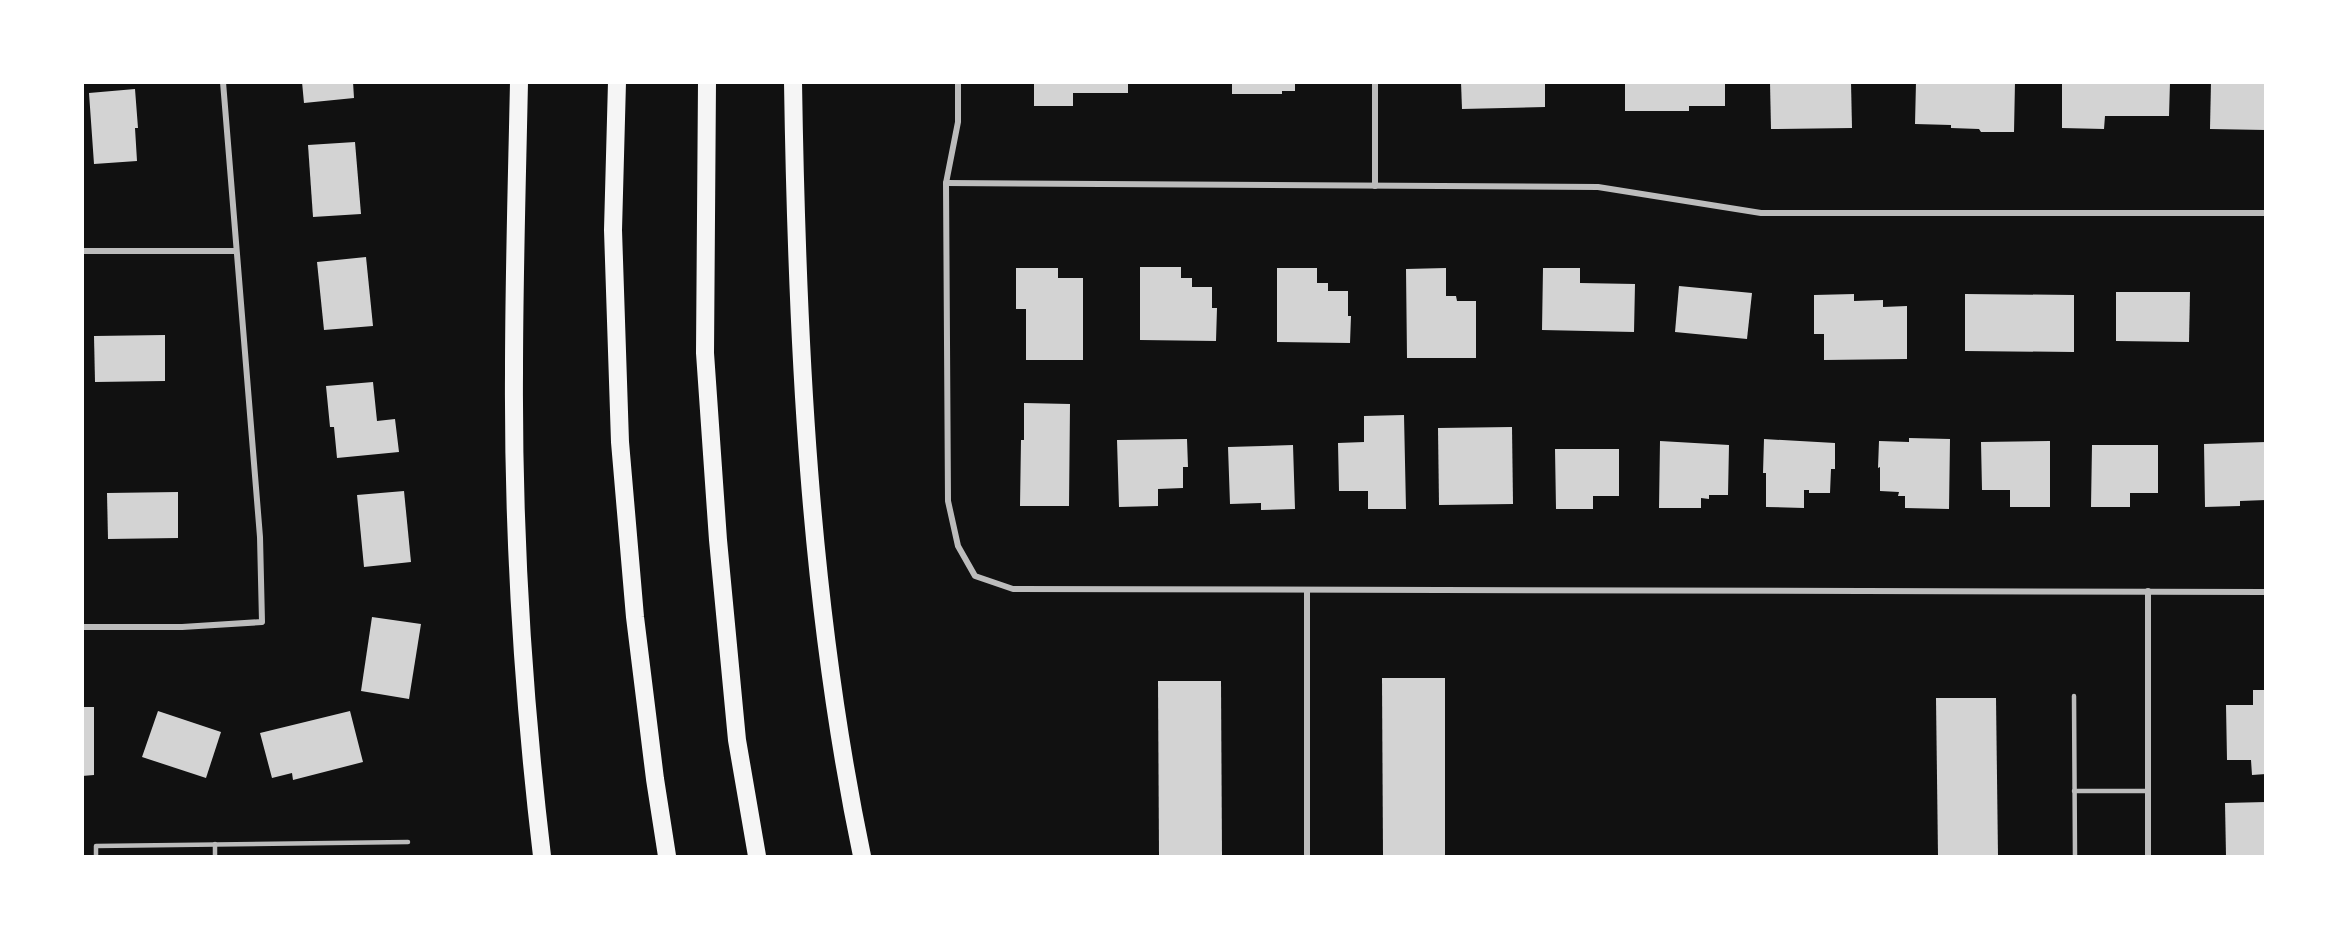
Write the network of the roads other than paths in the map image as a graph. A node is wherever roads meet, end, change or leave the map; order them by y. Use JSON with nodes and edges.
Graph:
{"nodes":[{"id":1,"x":223,"y":82,"type":"edge"},
{"id":2,"x":519,"y":82,"type":"edge"},
{"id":3,"x":617,"y":82,"type":"edge"},
{"id":4,"x":707,"y":82,"type":"edge"},
{"id":5,"x":793,"y":82,"type":"edge"},
{"id":6,"x":958,"y":82,"type":"edge"},
{"id":7,"x":1375,"y":82,"type":"edge"},
{"id":8,"x":946,"y":183,"type":"junction"},
{"id":9,"x":1375,"y":186,"type":"junction"},
{"id":10,"x":2265,"y":213,"type":"edge"},
{"id":11,"x":82,"y":251,"type":"edge"},
{"id":12,"x":235,"y":251,"type":"junction"},
{"id":13,"x":1307,"y":591,"type":"junction"},
{"id":14,"x":2148,"y":591,"type":"junction"},
{"id":15,"x":2265,"y":592,"type":"edge"},
{"id":16,"x":82,"y":627,"type":"edge"},
{"id":17,"x":2074,"y":696,"type":"dead end"},
{"id":18,"x":2074,"y":791,"type":"junction"},
{"id":19,"x":2148,"y":791,"type":"junction"},
{"id":20,"x":408,"y":842,"type":"dead end"},
{"id":21,"x":214,"y":844,"type":"junction"},
{"id":22,"x":96,"y":856,"type":"edge"},
{"id":23,"x":215,"y":856,"type":"edge"},
{"id":24,"x":542,"y":856,"type":"edge"},
{"id":25,"x":667,"y":856,"type":"edge"},
{"id":26,"x":757,"y":856,"type":"edge"},
{"id":27,"x":862,"y":856,"type":"edge"},
{"id":28,"x":1307,"y":856,"type":"edge"},
{"id":29,"x":2075,"y":856,"type":"edge"},
{"id":30,"x":2148,"y":856,"type":"edge"}],
"edges":[{"from":1,"to":12,"type":"street"},
{"from":2,"to":24,"type":"highway"},
{"from":3,"to":25,"type":"highway"},
{"from":4,"to":26,"type":"highway"},
{"from":5,"to":27,"type":"highway"},
{"from":6,"to":8,"type":"street"},
{"from":7,"to":9,"type":"street"},
{"from":8,"to":9,"type":"street"},
{"from":8,"to":13,"type":"street"},
{"from":9,"to":10,"type":"street"},
{"from":11,"to":12,"type":"street"},
{"from":12,"to":16,"type":"street"},
{"from":13,"to":14,"type":"street"},
{"from":13,"to":28,"type":"street"},
{"from":14,"to":15,"type":"street"},
{"from":14,"to":19,"type":"street"},
{"from":17,"to":18,"type":"lane"},
{"from":18,"to":19,"type":"lane"},
{"from":18,"to":29,"type":"lane"},
{"from":19,"to":30,"type":"street"},
{"from":20,"to":21,"type":"lane"},
{"from":21,"to":22,"type":"lane"},
{"from":21,"to":23,"type":"lane"}]}
